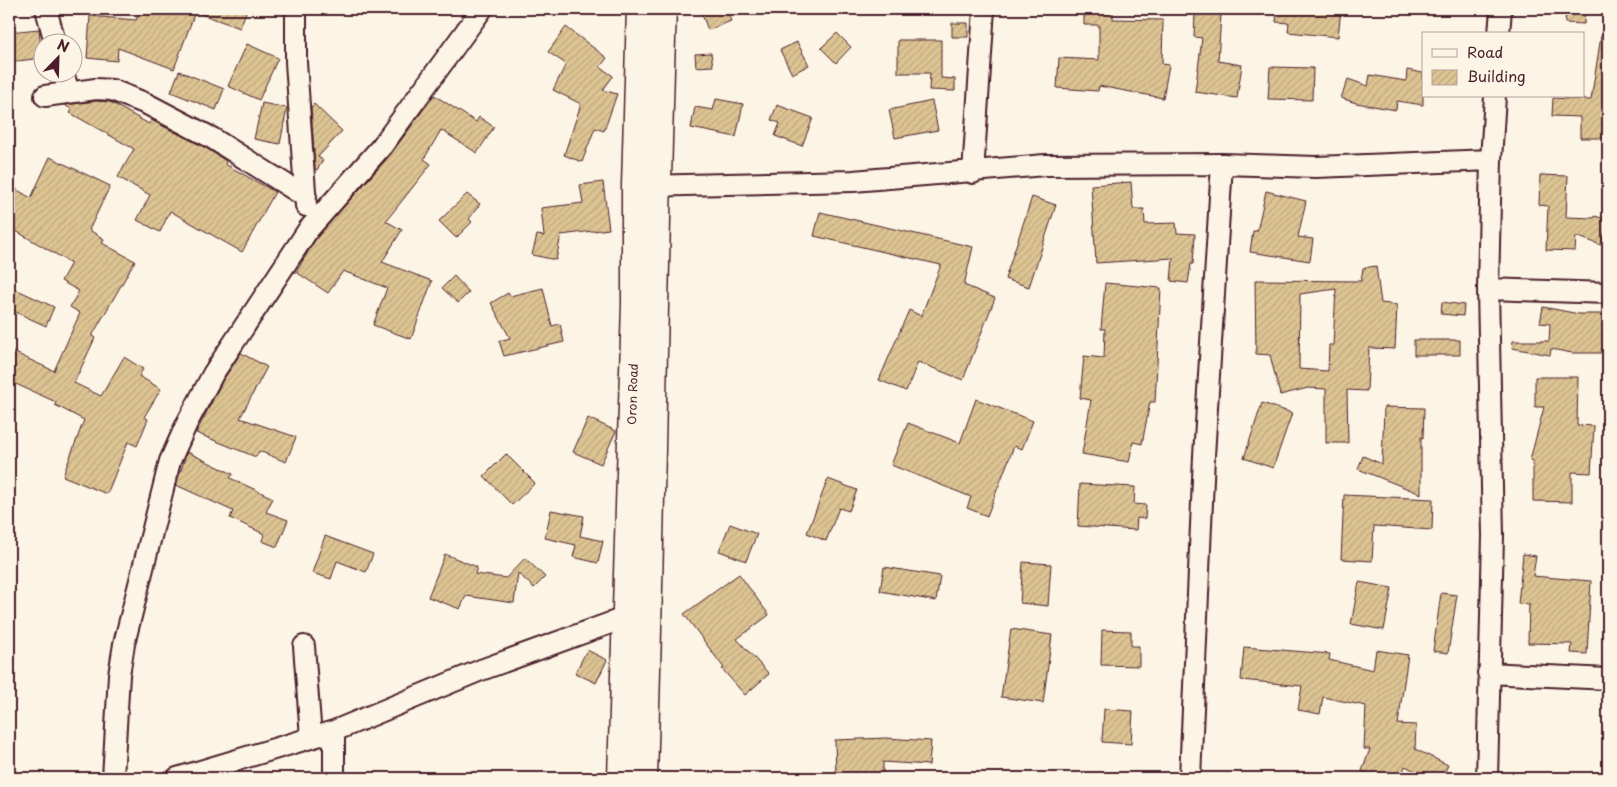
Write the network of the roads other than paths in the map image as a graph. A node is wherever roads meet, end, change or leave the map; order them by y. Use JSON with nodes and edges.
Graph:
{"nodes":[{"id":1,"x":46,"y":9,"type":"edge"},
{"id":2,"x":296,"y":9,"type":"edge"},
{"id":3,"x":482,"y":9,"type":"edge"},
{"id":4,"x":641,"y":9,"type":"edge"},
{"id":5,"x":662,"y":9,"type":"edge"},
{"id":6,"x":984,"y":9,"type":"edge"},
{"id":7,"x":1501,"y":9,"type":"edge"},
{"id":8,"x":52,"y":32,"type":"edge"},
{"id":9,"x":1499,"y":32,"type":"edge"},
{"id":10,"x":66,"y":82,"type":"edge"},
{"id":11,"x":69,"y":93,"type":"junction"},
{"id":12,"x":45,"y":96,"type":"dead end"},
{"id":13,"x":1495,"y":98,"type":"edge"},
{"id":14,"x":1490,"y":160,"type":"junction"},
{"id":15,"x":1222,"y":164,"type":"junction"},
{"id":16,"x":973,"y":173,"type":"junction"},
{"id":17,"x":646,"y":186,"type":"junction"},
{"id":18,"x":306,"y":197,"type":"junction"},
{"id":19,"x":308,"y":230,"type":"junction"},
{"id":20,"x":1488,"y":289,"type":"junction"},
{"id":21,"x":1608,"y":293,"type":"edge"},
{"id":22,"x":637,"y":617,"type":"junction"},
{"id":23,"x":304,"y":646,"type":"dead end"},
{"id":24,"x":1488,"y":673,"type":"junction"},
{"id":25,"x":1608,"y":679,"type":"edge"},
{"id":26,"x":334,"y":731,"type":"junction"},
{"id":27,"x":311,"y":737,"type":"junction"},
{"id":28,"x":113,"y":778,"type":"edge"},
{"id":29,"x":177,"y":778,"type":"edge"},
{"id":30,"x":334,"y":778,"type":"edge"},
{"id":31,"x":622,"y":778,"type":"edge"},
{"id":32,"x":643,"y":778,"type":"edge"},
{"id":33,"x":1190,"y":778,"type":"edge"},
{"id":34,"x":1487,"y":778,"type":"edge"}],
"edges":[{"from":1,"to":8,"type":"street"},
{"from":2,"to":18,"type":"street"},
{"from":3,"to":19,"type":"street"},
{"from":4,"to":17,"type":"highway","name":"Oron Road"},
{"from":5,"to":17,"type":"highway","name":"Oron Road"},
{"from":6,"to":16,"type":"street"},
{"from":7,"to":9,"type":"street"},
{"from":10,"to":11,"type":"street"},
{"from":11,"to":12,"type":"street"},
{"from":11,"to":18,"type":"street"},
{"from":13,"to":14,"type":"street"},
{"from":14,"to":15,"type":"street"},
{"from":14,"to":20,"type":"street"},
{"from":15,"to":16,"type":"street"},
{"from":15,"to":33,"type":"street"},
{"from":16,"to":17,"type":"street"},
{"from":17,"to":22,"type":"highway","name":"Oron Road"},
{"from":18,"to":19,"type":"street"},
{"from":19,"to":28,"type":"street"},
{"from":20,"to":21,"type":"street"},
{"from":20,"to":24,"type":"street"},
{"from":22,"to":26,"type":"street"},
{"from":22,"to":31,"type":"highway","name":"Oron Road"},
{"from":22,"to":32,"type":"highway","name":"Oron Road"},
{"from":23,"to":27,"type":"street"},
{"from":24,"to":25,"type":"street"},
{"from":24,"to":34,"type":"street"},
{"from":26,"to":27,"type":"street"},
{"from":26,"to":30,"type":"street"},
{"from":27,"to":29,"type":"street"}]}
